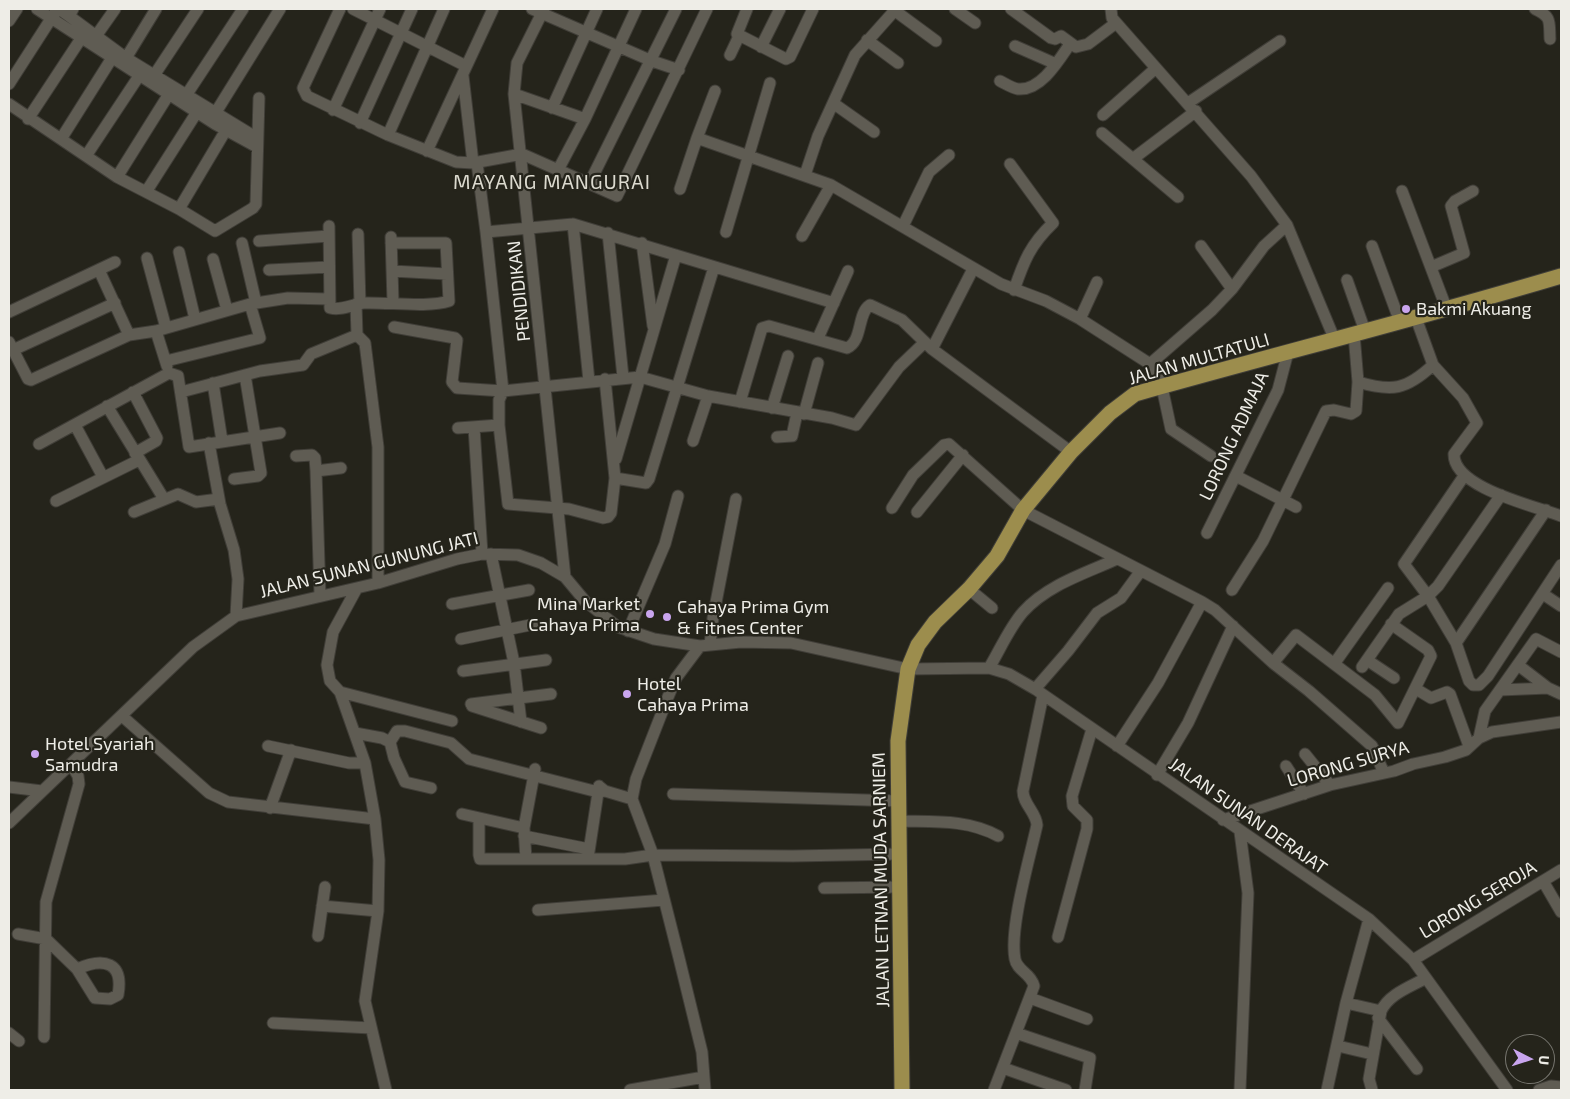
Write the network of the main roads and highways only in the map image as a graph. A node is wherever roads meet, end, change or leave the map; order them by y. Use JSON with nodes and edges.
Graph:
{"nodes":[{"id":1,"x":1561,"y":276,"type":"edge"},
{"id":2,"x":908,"y":669,"type":"joint"},
{"id":3,"x":902,"y":1090,"type":"edge"}],
"edges":[{"from":1,"to":2,"type":"main road","name":"JALAN MULTATULI"},
{"from":2,"to":3,"type":"main road","name":"JALAN LETNAN MUDA SARNIEM"}]}
